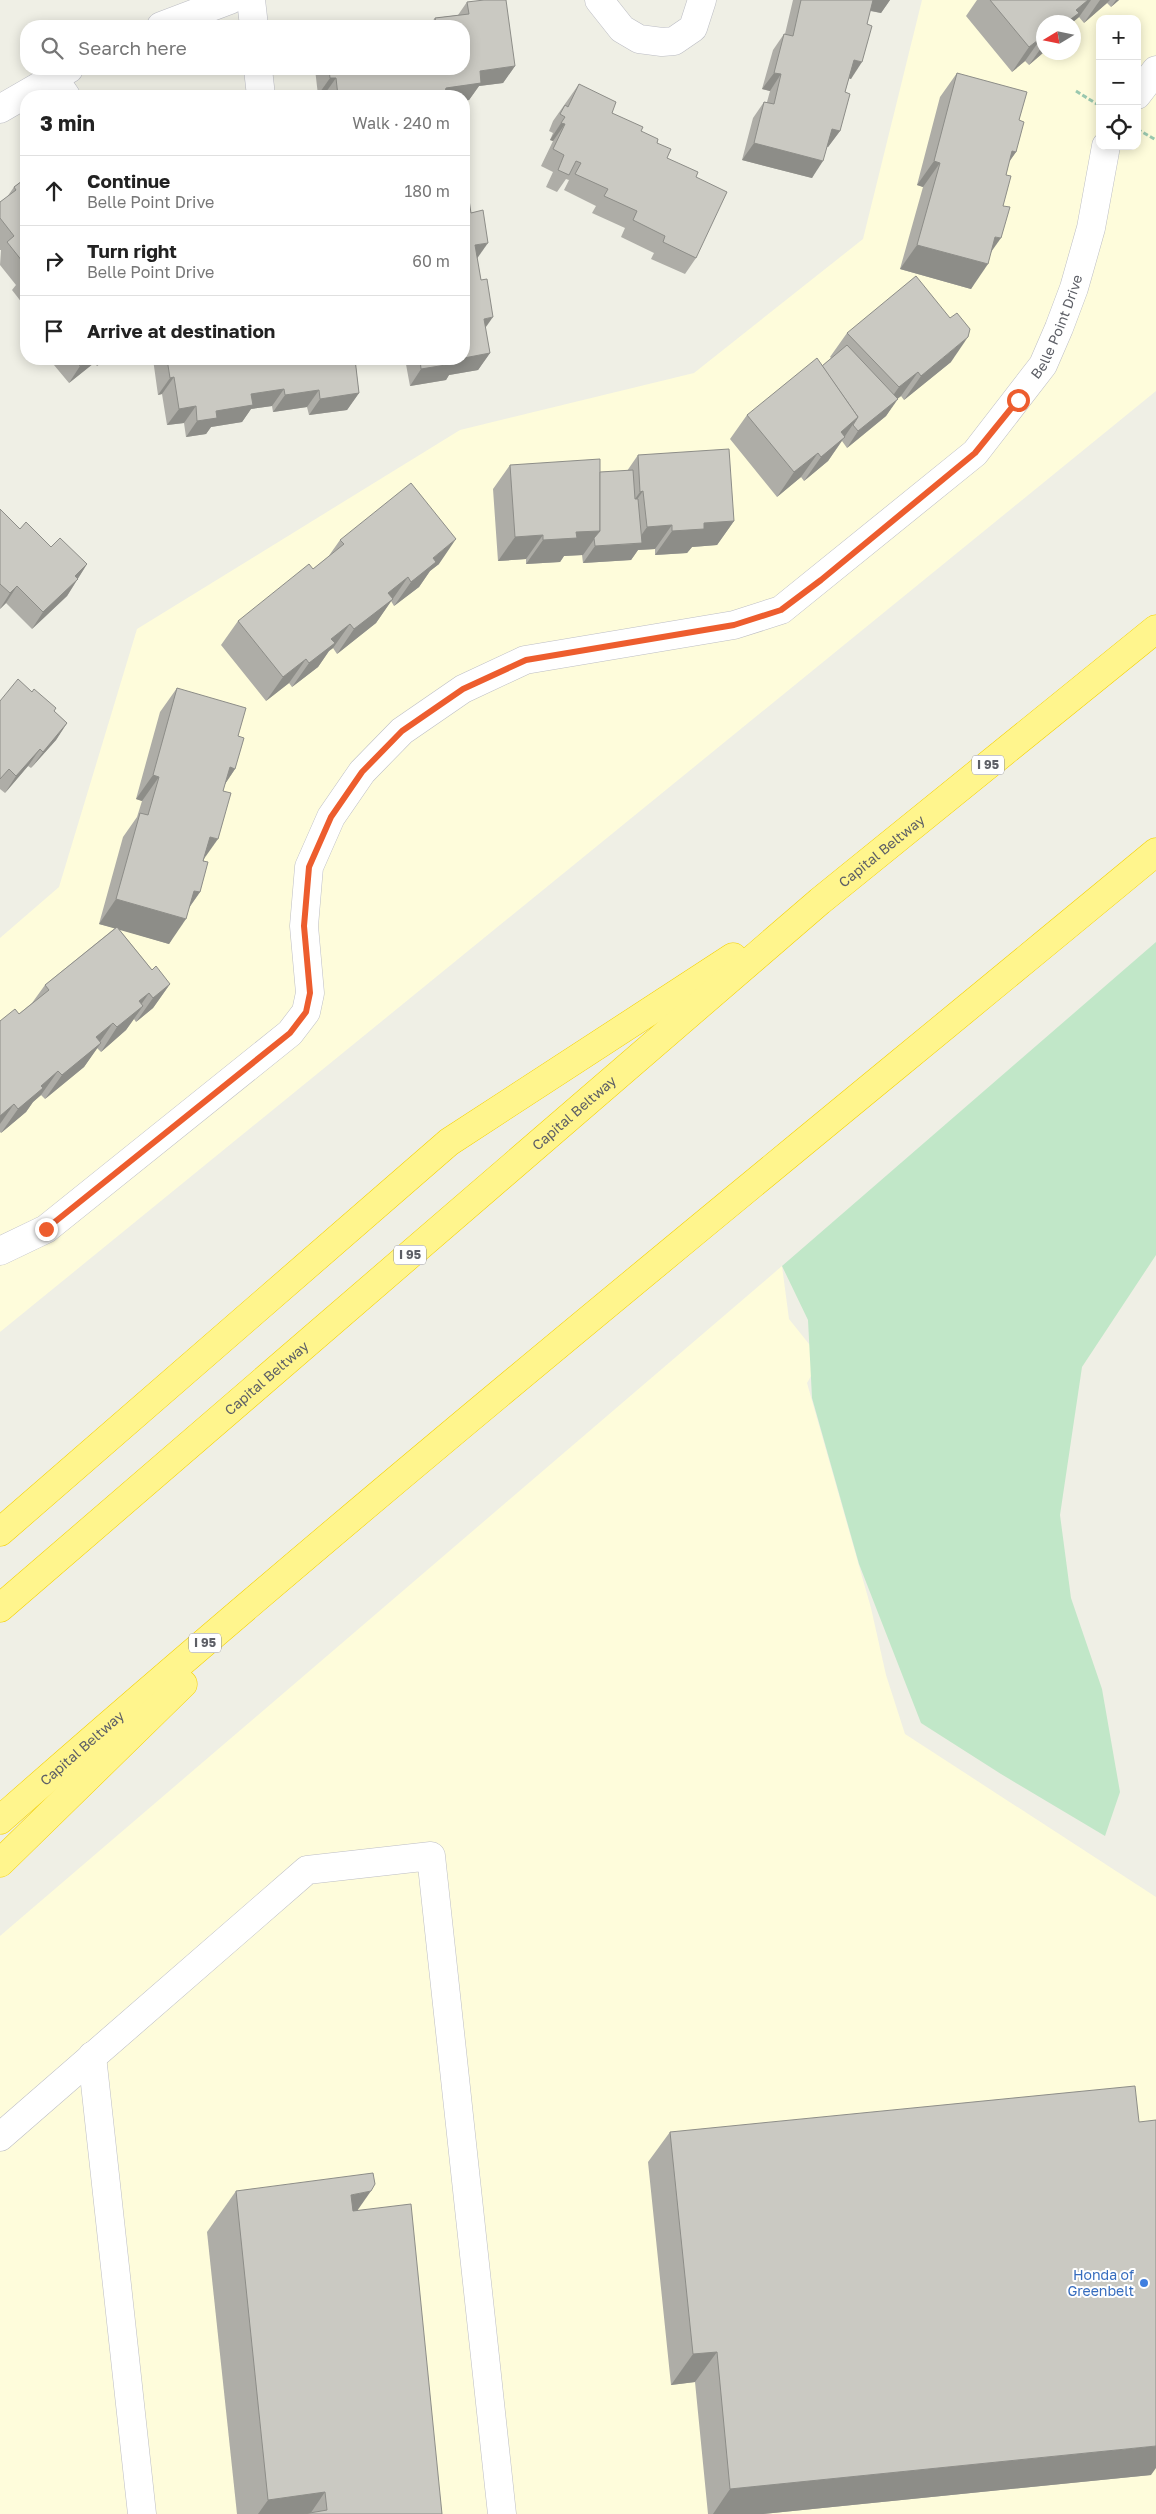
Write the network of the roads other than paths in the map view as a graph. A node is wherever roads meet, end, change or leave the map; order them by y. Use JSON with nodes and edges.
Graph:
{"nodes":[{"id":1,"x":230,"y":0,"type":"edge"},
{"id":2,"x":251,"y":0,"type":"edge"},
{"id":3,"x":599,"y":0,"type":"edge"},
{"id":4,"x":702,"y":0,"type":"edge"},
{"id":5,"x":178,"y":20,"type":"edge"},
{"id":6,"x":253,"y":20,"type":"edge"},
{"id":7,"x":1156,"y":70,"type":"edge"},
{"id":8,"x":259,"y":75,"type":"edge"},
{"id":9,"x":63,"y":81,"type":"edge"},
{"id":10,"x":1141,"y":89,"type":"edge"},
{"id":11,"x":43,"y":90,"type":"edge"},
{"id":12,"x":260,"y":90,"type":"edge"},
{"id":13,"x":20,"y":100,"type":"edge"},
{"id":14,"x":0,"y":109,"type":"edge"},
{"id":15,"x":1105,"y":150,"type":"edge"},
{"id":16,"x":1156,"y":629,"type":"edge"},
{"id":17,"x":1156,"y":852,"type":"edge"},
{"id":18,"x":820,"y":901,"type":"junction"},
{"id":19,"x":0,"y":1251,"type":"edge"},
{"id":20,"x":412,"y":1468,"type":"junction"},
{"id":21,"x":0,"y":1532,"type":"edge"},
{"id":22,"x":0,"y":1608,"type":"edge"},
{"id":23,"x":0,"y":1820,"type":"edge"},
{"id":24,"x":0,"y":1863,"type":"edge"},
{"id":25,"x":92,"y":2056,"type":"junction"},
{"id":26,"x":0,"y":2137,"type":"edge"},
{"id":27,"x":142,"y":2514,"type":"edge"},
{"id":28,"x":502,"y":2514,"type":"edge"}],
"edges":[{"from":1,"to":5,"type":"street"},
{"from":2,"to":6,"type":"street"},
{"from":3,"to":4,"type":"street"},
{"from":7,"to":10,"type":"street"},
{"from":8,"to":12,"type":"street"},
{"from":9,"to":11,"type":"street"},
{"from":13,"to":14,"type":"street"},
{"from":15,"to":19,"type":"street","name":"Belle Point Drive"},
{"from":16,"to":18,"type":"highway","name":"Capital Beltway","number":"I 95"},
{"from":17,"to":20,"type":"highway","name":"Capital Beltway","number":"I 95"},
{"from":18,"to":21,"type":"highway"},
{"from":18,"to":22,"type":"highway","name":"Capital Beltway","number":"I 95"},
{"from":20,"to":23,"type":"highway","name":"Capital Beltway","number":"I 95"},
{"from":20,"to":24,"type":"highway"},
{"from":25,"to":26,"type":"street"},
{"from":25,"to":27,"type":"street"},
{"from":25,"to":28,"type":"street"}]}
